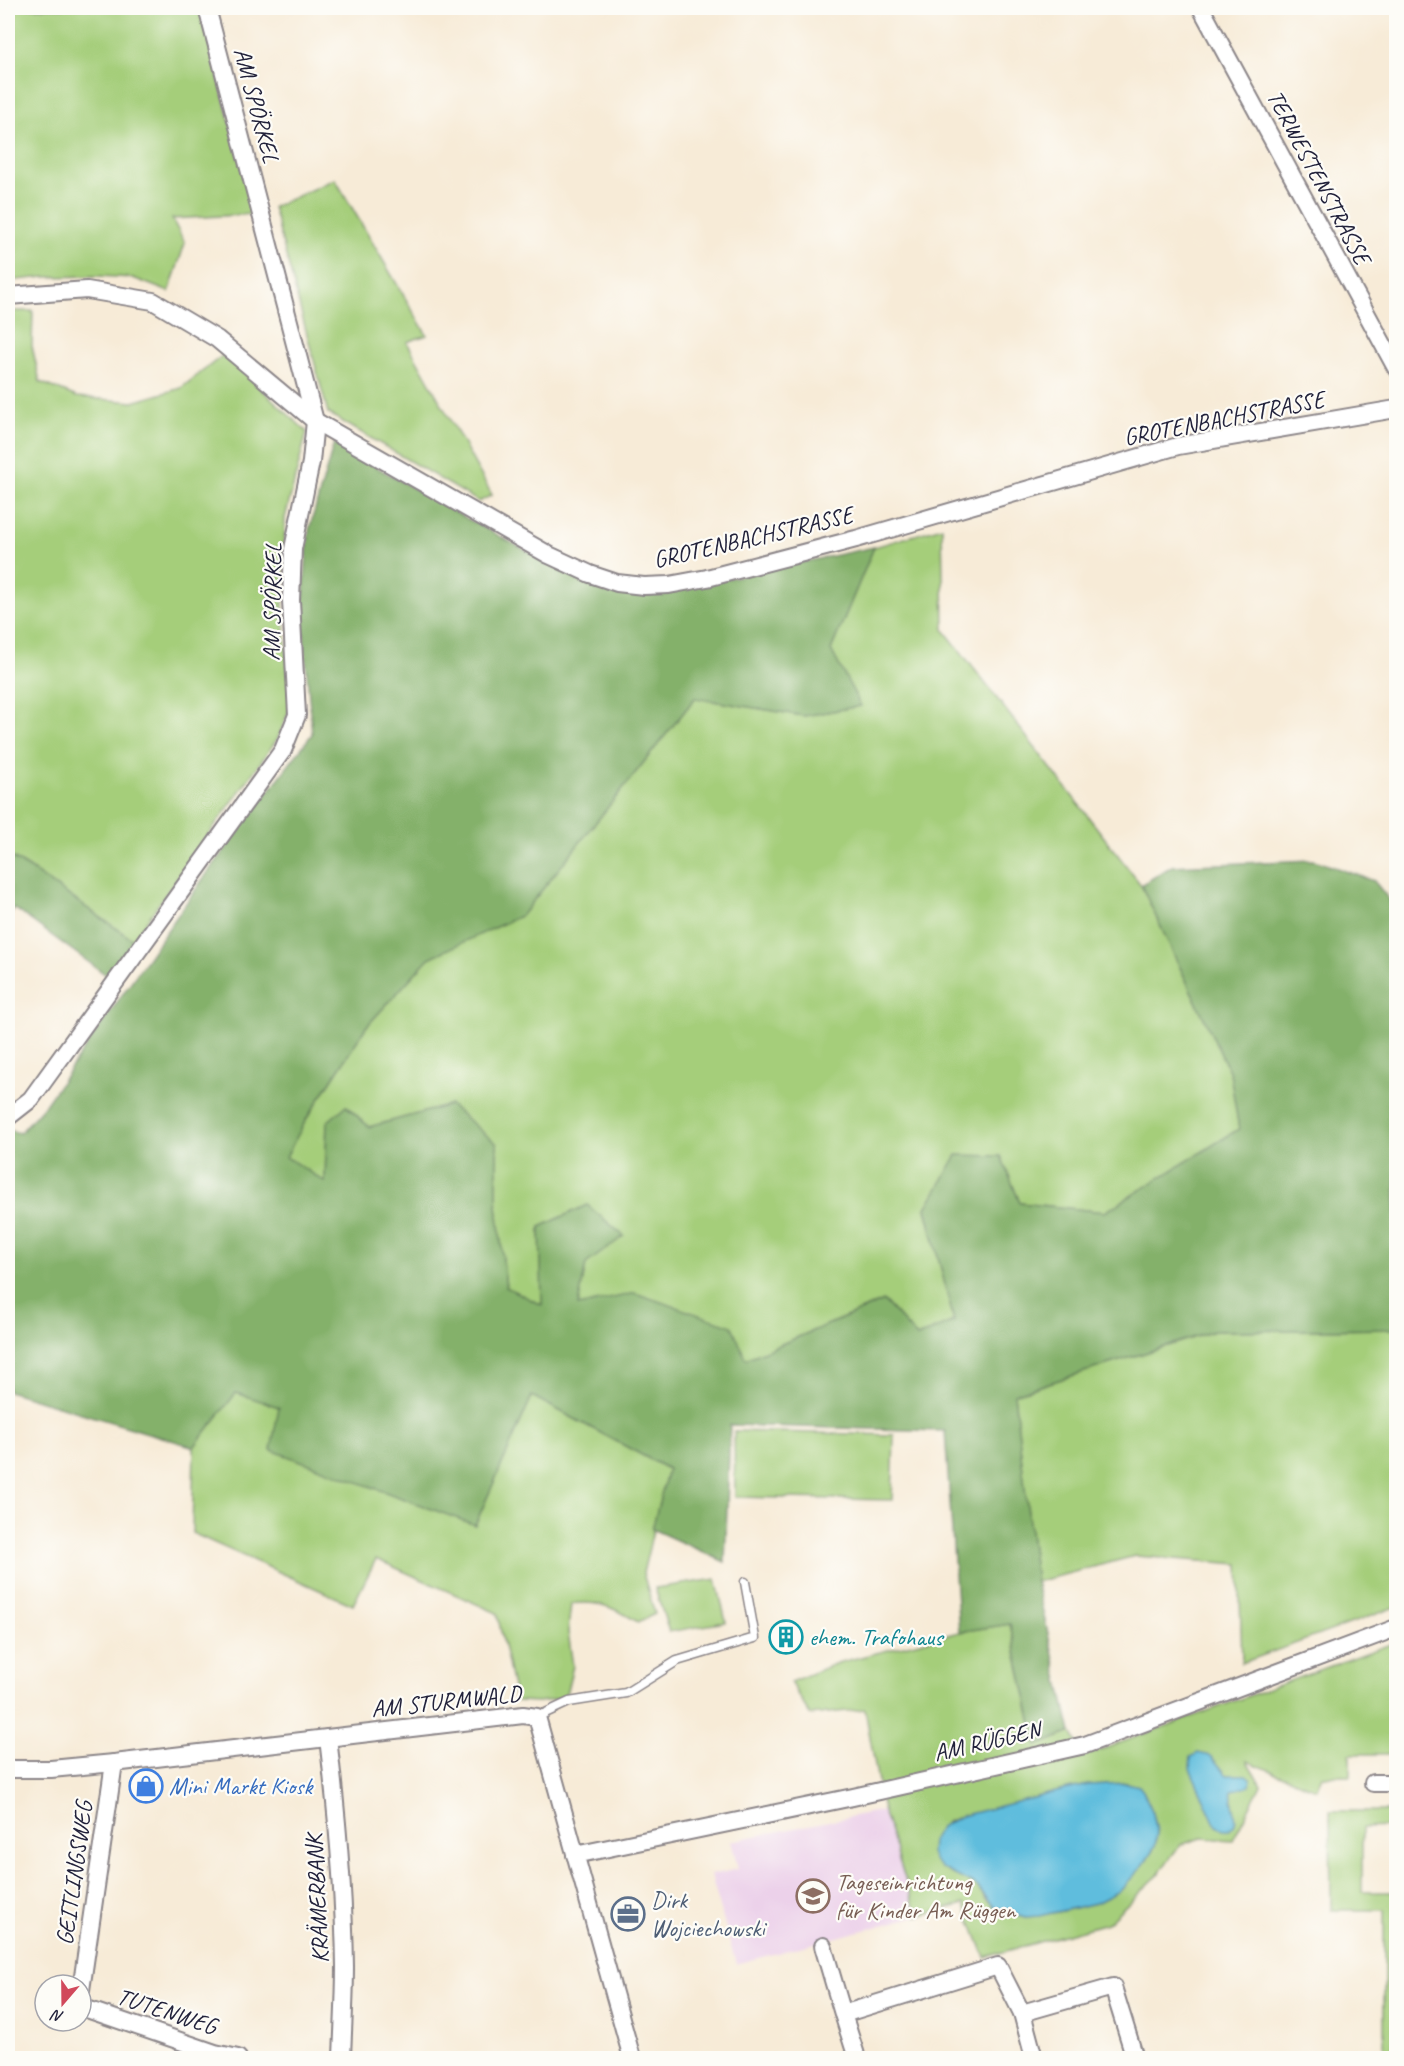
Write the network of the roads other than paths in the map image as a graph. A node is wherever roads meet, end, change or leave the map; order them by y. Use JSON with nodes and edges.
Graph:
{"nodes":[{"id":1,"x":207,"y":8,"type":"edge"},
{"id":2,"x":1201,"y":8,"type":"edge"},
{"id":3,"x":8,"y":296,"type":"edge"},
{"id":4,"x":1396,"y":368,"type":"edge"},
{"id":5,"x":1396,"y":409,"type":"edge"},
{"id":6,"x":315,"y":421,"type":"junction"},
{"id":7,"x":8,"y":1117,"type":"edge"},
{"id":8,"x":745,"y":1582,"type":"dead end"},
{"id":9,"x":1396,"y":1629,"type":"edge"},
{"id":10,"x":537,"y":1717,"type":"junction"},
{"id":11,"x":328,"y":1738,"type":"junction"},
{"id":12,"x":114,"y":1763,"type":"junction"},
{"id":13,"x":8,"y":1769,"type":"edge"},
{"id":14,"x":1373,"y":1783,"type":"dead end"},
{"id":15,"x":1396,"y":1783,"type":"edge"},
{"id":16,"x":575,"y":1855,"type":"junction"},
{"id":17,"x":823,"y":1946,"type":"dead end"},
{"id":18,"x":83,"y":1973,"type":"edge"},
{"id":19,"x":93,"y":2011,"type":"edge"},
{"id":20,"x":1022,"y":2013,"type":"junction"},
{"id":21,"x":843,"y":2014,"type":"junction"},
{"id":22,"x":238,"y":2058,"type":"edge"},
{"id":23,"x":342,"y":2058,"type":"edge"},
{"id":24,"x":632,"y":2058,"type":"edge"},
{"id":25,"x":857,"y":2058,"type":"edge"},
{"id":26,"x":1034,"y":2058,"type":"edge"},
{"id":27,"x":1135,"y":2058,"type":"edge"}],
"edges":[{"from":1,"to":6,"type":"street","name":"AM SPÖRKEL"},
{"from":2,"to":4,"type":"street","name":"TERWESTENSTRASSE"},
{"from":3,"to":6,"type":"street","name":"GROTENBACHSTRASSE"},
{"from":5,"to":6,"type":"street","name":"GROTENBACHSTRASSE"},
{"from":6,"to":7,"type":"street","name":"AM SPÖRKEL"},
{"from":8,"to":10,"type":"lane"},
{"from":9,"to":16,"type":"street","name":"AM RÜGGEN"},
{"from":10,"to":11,"type":"street","name":"AM STURMWALD"},
{"from":10,"to":16,"type":"street","name":"AM STURMWALD"},
{"from":11,"to":12,"type":"street","name":"AM STURMWALD"},
{"from":11,"to":23,"type":"street","name":"KRÄMERBANK"},
{"from":12,"to":13,"type":"street","name":"AM STURMWALD"},
{"from":12,"to":18,"type":"street","name":"GEITLINGSWEG"},
{"from":14,"to":15,"type":"street"},
{"from":16,"to":24,"type":"street","name":"AM STURMWALD"},
{"from":17,"to":21,"type":"street"},
{"from":19,"to":22,"type":"street","name":"TUTENWEG"},
{"from":20,"to":21,"type":"street"},
{"from":20,"to":26,"type":"street"},
{"from":20,"to":27,"type":"street"},
{"from":21,"to":25,"type":"street"}]}
